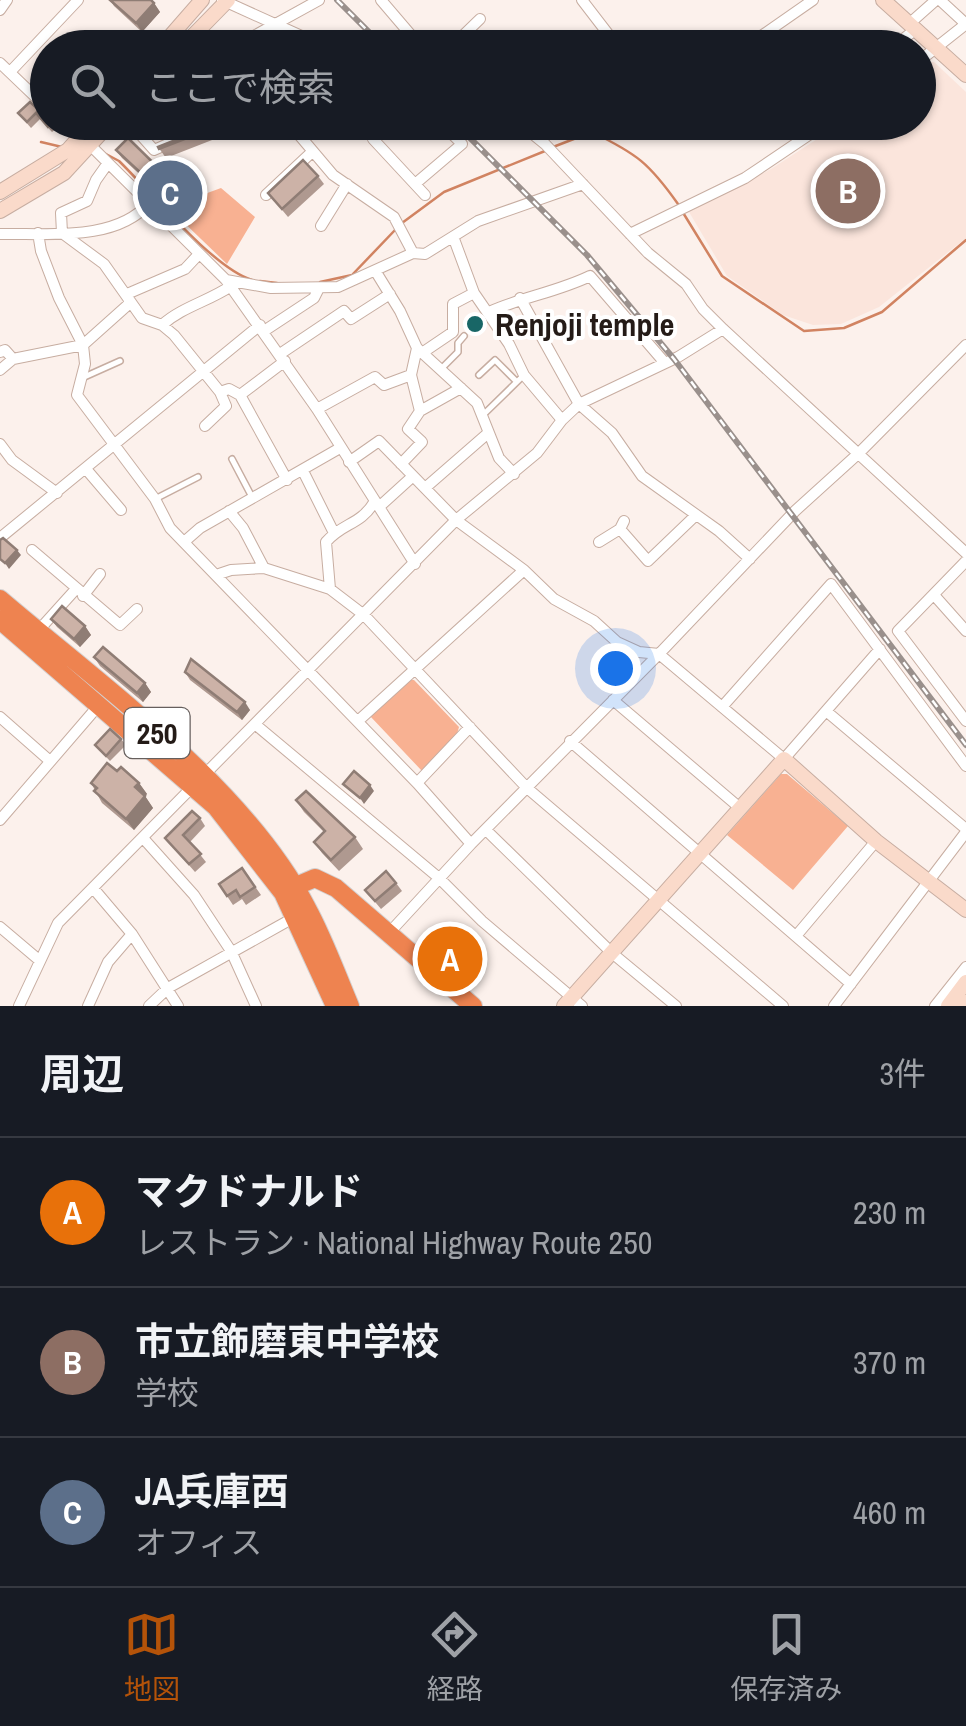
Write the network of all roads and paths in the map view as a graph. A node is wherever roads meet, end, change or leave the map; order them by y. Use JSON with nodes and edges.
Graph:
{"nodes":[{"id":1,"x":7,"y":0,"type":"edge"},
{"id":2,"x":78,"y":0,"type":"edge"},
{"id":3,"x":202,"y":0,"type":"edge"},
{"id":4,"x":319,"y":0,"type":"edge"},
{"id":5,"x":381,"y":0,"type":"edge"},
{"id":6,"x":582,"y":0,"type":"edge"},
{"id":7,"x":813,"y":0,"type":"edge"},
{"id":8,"x":938,"y":0,"type":"edge"},
{"id":9,"x":225,"y":1,"type":"edge"},
{"id":10,"x":886,"y":1,"type":"edge"},
{"id":11,"x":0,"y":10,"type":"edge"},
{"id":12,"x":480,"y":19,"type":"dead end"},
{"id":13,"x":276,"y":23,"type":"junction"},
{"id":14,"x":966,"y":24,"type":"edge"},
{"id":15,"x":912,"y":27,"type":"junction"},
{"id":16,"x":50,"y":30,"type":"edge"},
{"id":17,"x":176,"y":30,"type":"edge"},
{"id":18,"x":199,"y":30,"type":"edge"},
{"id":19,"x":264,"y":30,"type":"edge"},
{"id":20,"x":291,"y":30,"type":"edge"},
{"id":21,"x":407,"y":30,"type":"edge"},
{"id":22,"x":469,"y":30,"type":"edge"},
{"id":23,"x":605,"y":30,"type":"edge"},
{"id":24,"x":770,"y":30,"type":"edge"},
{"id":25,"x":909,"y":30,"type":"edge"},
{"id":26,"x":916,"y":30,"type":"edge"},
{"id":27,"x":938,"y":49,"type":"joint"},
{"id":28,"x":30,"y":51,"type":"edge"},
{"id":29,"x":0,"y":62,"type":"edge"},
{"id":30,"x":10,"y":72,"type":"junction"},
{"id":31,"x":966,"y":74,"type":"edge"},
{"id":32,"x":30,"y":91,"type":"edge"},
{"id":33,"x":82,"y":140,"type":"edge"},
{"id":34,"x":87,"y":140,"type":"edge"},
{"id":35,"x":93,"y":140,"type":"edge"},
{"id":36,"x":145,"y":140,"type":"edge"},
{"id":37,"x":180,"y":140,"type":"edge"},
{"id":38,"x":303,"y":140,"type":"edge"},
{"id":39,"x":374,"y":140,"type":"edge"},
{"id":40,"x":458,"y":140,"type":"edge"},
{"id":41,"x":540,"y":140,"type":"edge"},
{"id":42,"x":801,"y":140,"type":"edge"},
{"id":43,"x":312,"y":152,"type":"junction"},
{"id":44,"x":108,"y":163,"type":"junction"},
{"id":45,"x":347,"y":184,"type":"junction"},
{"id":46,"x":416,"y":184,"type":"junction"},
{"id":47,"x":583,"y":184,"type":"junction"},
{"id":48,"x":0,"y":192,"type":"edge"},
{"id":49,"x":266,"y":195,"type":"edge"},
{"id":50,"x":425,"y":195,"type":"dead end"},
{"id":51,"x":149,"y":203,"type":"junction"},
{"id":52,"x":0,"y":211,"type":"edge"},
{"id":53,"x":321,"y":226,"type":"dead end"},
{"id":54,"x":62,"y":232,"type":"junction"},
{"id":55,"x":38,"y":233,"type":"junction"},
{"id":56,"x":0,"y":234,"type":"edge"},
{"id":57,"x":630,"y":234,"type":"junction"},
{"id":58,"x":454,"y":240,"type":"junction"},
{"id":59,"x":200,"y":254,"type":"junction"},
{"id":60,"x":413,"y":254,"type":"junction"},
{"id":61,"x":376,"y":272,"type":"junction"},
{"id":62,"x":228,"y":283,"type":"junction"},
{"id":63,"x":319,"y":288,"type":"junction"},
{"id":64,"x":474,"y":293,"type":"junction"},
{"id":65,"x":390,"y":294,"type":"junction"},
{"id":66,"x":128,"y":298,"type":"junction"},
{"id":67,"x":520,"y":298,"type":"junction"},
{"id":68,"x":488,"y":312,"type":"junction"},
{"id":69,"x":162,"y":325,"type":"junction"},
{"id":70,"x":262,"y":328,"type":"junction"},
{"id":71,"x":723,"y":329,"type":"junction"},
{"id":72,"x":464,"y":336,"type":"dead end"},
{"id":73,"x":966,"y":345,"type":"edge"},
{"id":74,"x":83,"y":346,"type":"junction"},
{"id":75,"x":420,"y":351,"type":"junction"},
{"id":76,"x":0,"y":352,"type":"edge"},
{"id":77,"x":283,"y":357,"type":"junction"},
{"id":78,"x":13,"y":359,"type":"junction"},
{"id":79,"x":120,"y":361,"type":"dead end"},
{"id":80,"x":665,"y":363,"type":"junction"},
{"id":81,"x":0,"y":370,"type":"edge"},
{"id":82,"x":440,"y":370,"type":"junction"},
{"id":83,"x":204,"y":372,"type":"junction"},
{"id":84,"x":479,"y":374,"type":"dead end"},
{"id":85,"x":411,"y":375,"type":"junction"},
{"id":86,"x":81,"y":378,"type":"junction"},
{"id":87,"x":520,"y":378,"type":"junction"},
{"id":88,"x":461,"y":388,"type":"junction"},
{"id":89,"x":220,"y":392,"type":"junction"},
{"id":90,"x":240,"y":395,"type":"junction"},
{"id":91,"x":580,"y":404,"type":"junction"},
{"id":92,"x":318,"y":409,"type":"junction"},
{"id":93,"x":420,"y":411,"type":"junction"},
{"id":94,"x":483,"y":415,"type":"junction"},
{"id":95,"x":562,"y":420,"type":"junction"},
{"id":96,"x":205,"y":426,"type":"dead end"},
{"id":97,"x":488,"y":434,"type":"junction"},
{"id":98,"x":0,"y":444,"type":"edge"},
{"id":99,"x":115,"y":446,"type":"junction"},
{"id":100,"x":340,"y":448,"type":"junction"},
{"id":101,"x":859,"y":453,"type":"junction"},
{"id":102,"x":232,"y":459,"type":"dead end"},
{"id":103,"x":349,"y":462,"type":"junction"},
{"id":104,"x":401,"y":464,"type":"junction"},
{"id":105,"x":86,"y":469,"type":"junction"},
{"id":106,"x":303,"y":470,"type":"junction"},
{"id":107,"x":514,"y":474,"type":"junction"},
{"id":108,"x":198,"y":476,"type":"dead end"},
{"id":109,"x":412,"y":476,"type":"junction"},
{"id":110,"x":287,"y":480,"type":"junction"},
{"id":111,"x":424,"y":488,"type":"junction"},
{"id":112,"x":57,"y":493,"type":"junction"},
{"id":113,"x":252,"y":498,"type":"junction"},
{"id":114,"x":155,"y":499,"type":"junction"},
{"id":115,"x":377,"y":504,"type":"junction"},
{"id":116,"x":121,"y":510,"type":"dead end"},
{"id":117,"x":229,"y":511,"type":"junction"},
{"id":118,"x":695,"y":516,"type":"junction"},
{"id":119,"x":456,"y":520,"type":"junction"},
{"id":120,"x":334,"y":532,"type":"junction"},
{"id":121,"x":0,"y":538,"type":"edge"},
{"id":122,"x":184,"y":542,"type":"junction"},
{"id":123,"x":598,"y":542,"type":"dead end"},
{"id":124,"x":32,"y":550,"type":"dead end"},
{"id":125,"x":966,"y":553,"type":"edge"},
{"id":126,"x":750,"y":559,"type":"junction"},
{"id":127,"x":966,"y":561,"type":"edge"},
{"id":128,"x":415,"y":564,"type":"junction"},
{"id":129,"x":264,"y":568,"type":"junction"},
{"id":130,"x":524,"y":570,"type":"junction"},
{"id":131,"x":100,"y":574,"type":"dead end"},
{"id":132,"x":216,"y":575,"type":"junction"},
{"id":133,"x":330,"y":589,"type":"junction"},
{"id":134,"x":79,"y":593,"type":"junction"},
{"id":135,"x":934,"y":595,"type":"junction"},
{"id":136,"x":0,"y":600,"type":"edge"},
{"id":137,"x":136,"y":609,"type":"dead end"},
{"id":138,"x":364,"y":615,"type":"junction"},
{"id":139,"x":0,"y":620,"type":"edge"},
{"id":140,"x":38,"y":631,"type":"junction"},
{"id":141,"x":966,"y":632,"type":"edge"},
{"id":142,"x":880,"y":650,"type":"junction"},
{"id":143,"x":659,"y":654,"type":"junction"},
{"id":144,"x":415,"y":669,"type":"junction"},
{"id":145,"x":308,"y":670,"type":"junction"},
{"id":146,"x":613,"y":700,"type":"junction"},
{"id":147,"x":99,"y":705,"type":"junction"},
{"id":148,"x":722,"y":706,"type":"junction"},
{"id":149,"x":826,"y":711,"type":"junction"},
{"id":150,"x":0,"y":717,"type":"edge"},
{"id":151,"x":358,"y":721,"type":"junction"},
{"id":152,"x":966,"y":721,"type":"edge"},
{"id":153,"x":256,"y":725,"type":"junction"},
{"id":154,"x":470,"y":727,"type":"junction"},
{"id":155,"x":570,"y":742,"type":"junction"},
{"id":156,"x":784,"y":759,"type":"junction"},
{"id":157,"x":50,"y":761,"type":"junction"},
{"id":158,"x":966,"y":766,"type":"edge"},
{"id":159,"x":200,"y":781,"type":"junction"},
{"id":160,"x":417,"y":784,"type":"junction"},
{"id":161,"x":528,"y":788,"type":"junction"},
{"id":162,"x":740,"y":808,"type":"junction"},
{"id":163,"x":0,"y":820,"type":"edge"},
{"id":164,"x":486,"y":830,"type":"junction"},
{"id":165,"x":966,"y":831,"type":"edge"},
{"id":166,"x":143,"y":838,"type":"junction"},
{"id":167,"x":876,"y":841,"type":"junction"},
{"id":168,"x":471,"y":844,"type":"junction"},
{"id":169,"x":700,"y":854,"type":"junction"},
{"id":170,"x":439,"y":878,"type":"junction"},
{"id":171,"x":929,"y":883,"type":"junction"},
{"id":172,"x":93,"y":888,"type":"junction"},
{"id":173,"x":288,"y":890,"type":"junction"},
{"id":174,"x":658,"y":900,"type":"junction"},
{"id":175,"x":966,"y":910,"type":"edge"},
{"id":176,"x":294,"y":917,"type":"junction"},
{"id":177,"x":4,"y":931,"type":"edge"},
{"id":178,"x":389,"y":933,"type":"junction"},
{"id":179,"x":132,"y":934,"type":"junction"},
{"id":180,"x":796,"y":936,"type":"junction"},
{"id":181,"x":0,"y":945,"type":"edge"},
{"id":182,"x":231,"y":951,"type":"junction"},
{"id":183,"x":612,"y":953,"type":"junction"},
{"id":184,"x":39,"y":960,"type":"junction"},
{"id":185,"x":966,"y":967,"type":"edge"},
{"id":186,"x":966,"y":982,"type":"edge"},
{"id":187,"x":851,"y":984,"type":"junction"},
{"id":188,"x":168,"y":988,"type":"junction"},
{"id":189,"x":572,"y":1003,"type":"edge"},
{"id":190,"x":19,"y":1006,"type":"edge"},
{"id":191,"x":88,"y":1006,"type":"edge"},
{"id":192,"x":149,"y":1006,"type":"edge"},
{"id":193,"x":178,"y":1006,"type":"edge"},
{"id":194,"x":256,"y":1006,"type":"edge"},
{"id":195,"x":334,"y":1006,"type":"edge"},
{"id":196,"x":350,"y":1006,"type":"edge"},
{"id":197,"x":472,"y":1006,"type":"edge"},
{"id":198,"x":676,"y":1006,"type":"edge"},
{"id":199,"x":783,"y":1006,"type":"edge"},
{"id":200,"x":834,"y":1006,"type":"edge"},
{"id":201,"x":936,"y":1006,"type":"edge"},
{"id":202,"x":948,"y":1006,"type":"edge"}],
"edges":[{"from":1,"to":11,"type":"street"},
{"from":2,"to":16,"type":"street"},
{"from":3,"to":17,"type":"street"},
{"from":4,"to":13,"type":"street"},
{"from":5,"to":21,"type":"street"},
{"from":6,"to":23,"type":"street"},
{"from":7,"to":24,"type":"street"},
{"from":8,"to":14,"type":"street"},
{"from":8,"to":15,"type":"street"},
{"from":9,"to":13,"type":"street"},
{"from":9,"to":18,"type":"street"},
{"from":10,"to":15,"type":"street"},
{"from":12,"to":22,"type":"street"},
{"from":13,"to":19,"type":"street"},
{"from":13,"to":20,"type":"street"},
{"from":14,"to":27,"type":"street"},
{"from":15,"to":25,"type":"street"},
{"from":15,"to":26,"type":"street"},
{"from":27,"to":31,"type":"street"},
{"from":28,"to":30,"type":"street"},
{"from":29,"to":30,"type":"street"},
{"from":30,"to":32,"type":"street"},
{"from":33,"to":48,"type":"street"},
{"from":34,"to":52,"type":"street"},
{"from":35,"to":44,"type":"street"},
{"from":36,"to":37,"type":"street"},
{"from":38,"to":43,"type":"street"},
{"from":39,"to":46,"type":"street"},
{"from":40,"to":46,"type":"street"},
{"from":41,"to":47,"type":"street"},
{"from":42,"to":57,"type":"street"},
{"from":43,"to":45,"type":"street"},
{"from":43,"to":49,"type":"street"},
{"from":44,"to":51,"type":"street"},
{"from":44,"to":54,"type":"street"},
{"from":45,"to":53,"type":"street"},
{"from":45,"to":60,"type":"street"},
{"from":46,"to":50,"type":"street"},
{"from":47,"to":57,"type":"street"},
{"from":47,"to":58,"type":"street"},
{"from":51,"to":54,"type":"street"},
{"from":51,"to":59,"type":"street"},
{"from":54,"to":55,"type":"street"},
{"from":54,"to":66,"type":"street"},
{"from":55,"to":56,"type":"street"},
{"from":55,"to":74,"type":"street"},
{"from":57,"to":71,"type":"street"},
{"from":58,"to":60,"type":"street"},
{"from":58,"to":64,"type":"street"},
{"from":59,"to":62,"type":"street"},
{"from":59,"to":66,"type":"street"},
{"from":60,"to":61,"type":"street"},
{"from":61,"to":63,"type":"street"},
{"from":61,"to":65,"type":"street"},
{"from":62,"to":63,"type":"street"},
{"from":62,"to":69,"type":"street"},
{"from":62,"to":70,"type":"street"},
{"from":63,"to":70,"type":"street"},
{"from":64,"to":68,"type":"street"},
{"from":64,"to":75,"type":"street"},
{"from":65,"to":75,"type":"street"},
{"from":65,"to":77,"type":"street"},
{"from":66,"to":69,"type":"street"},
{"from":66,"to":74,"type":"street"},
{"from":67,"to":68,"type":"street"},
{"from":67,"to":80,"type":"street"},
{"from":67,"to":91,"type":"street"},
{"from":68,"to":87,"type":"street"},
{"from":69,"to":83,"type":"street"},
{"from":70,"to":77,"type":"street"},
{"from":70,"to":83,"type":"street"},
{"from":71,"to":80,"type":"street"},
{"from":71,"to":101,"type":"street"},
{"from":72,"to":82,"type":"lane"},
{"from":73,"to":101,"type":"street"},
{"from":74,"to":78,"type":"street"},
{"from":74,"to":86,"type":"street"},
{"from":75,"to":82,"type":"street"},
{"from":75,"to":85,"type":"street"},
{"from":76,"to":78,"type":"street"},
{"from":77,"to":90,"type":"street"},
{"from":77,"to":92,"type":"street"},
{"from":78,"to":81,"type":"street"},
{"from":79,"to":86,"type":"lane"},
{"from":80,"to":91,"type":"street"},
{"from":82,"to":88,"type":"street"},
{"from":83,"to":89,"type":"street"},
{"from":83,"to":99,"type":"street"},
{"from":84,"to":87,"type":"lane"},
{"from":85,"to":92,"type":"street"},
{"from":85,"to":93,"type":"street"},
{"from":86,"to":99,"type":"street"},
{"from":87,"to":94,"type":"lane"},
{"from":87,"to":95,"type":"street"},
{"from":88,"to":93,"type":"street"},
{"from":88,"to":94,"type":"street"},
{"from":89,"to":90,"type":"street"},
{"from":89,"to":96,"type":"street"},
{"from":90,"to":110,"type":"street"},
{"from":91,"to":95,"type":"street"},
{"from":91,"to":118,"type":"street"},
{"from":92,"to":100,"type":"street"},
{"from":93,"to":104,"type":"street"},
{"from":94,"to":97,"type":"street"},
{"from":95,"to":107,"type":"street"},
{"from":97,"to":107,"type":"street"},
{"from":97,"to":111,"type":"street"},
{"from":98,"to":112,"type":"street"},
{"from":99,"to":105,"type":"street"},
{"from":99,"to":114,"type":"street"},
{"from":100,"to":103,"type":"street"},
{"from":100,"to":106,"type":"street"},
{"from":101,"to":125,"type":"street"},
{"from":101,"to":126,"type":"street"},
{"from":102,"to":113,"type":"lane"},
{"from":103,"to":104,"type":"street"},
{"from":103,"to":115,"type":"street"},
{"from":104,"to":109,"type":"street"},
{"from":105,"to":112,"type":"street"},
{"from":105,"to":116,"type":"street"},
{"from":106,"to":110,"type":"street"},
{"from":106,"to":120,"type":"street"},
{"from":107,"to":119,"type":"street"},
{"from":108,"to":114,"type":"lane"},
{"from":109,"to":111,"type":"street"},
{"from":109,"to":115,"type":"street"},
{"from":110,"to":113,"type":"street"},
{"from":111,"to":119,"type":"street"},
{"from":112,"to":121,"type":"street"},
{"from":113,"to":117,"type":"street"},
{"from":114,"to":122,"type":"street"},
{"from":115,"to":120,"type":"street"},
{"from":115,"to":128,"type":"street"},
{"from":117,"to":122,"type":"street"},
{"from":117,"to":129,"type":"street"},
{"from":118,"to":123,"type":"street"},
{"from":118,"to":126,"type":"street"},
{"from":119,"to":128,"type":"street"},
{"from":119,"to":130,"type":"street"},
{"from":120,"to":133,"type":"street"},
{"from":122,"to":132,"type":"street"},
{"from":124,"to":134,"type":"street"},
{"from":126,"to":143,"type":"street"},
{"from":127,"to":135,"type":"street"},
{"from":128,"to":138,"type":"street"},
{"from":129,"to":132,"type":"street"},
{"from":129,"to":133,"type":"street"},
{"from":130,"to":143,"type":"street"},
{"from":130,"to":144,"type":"street"},
{"from":131,"to":134,"type":"street"},
{"from":132,"to":145,"type":"street"},
{"from":133,"to":138,"type":"street"},
{"from":134,"to":137,"type":"street"},
{"from":134,"to":140,"type":"street"},
{"from":135,"to":141,"type":"street"},
{"from":135,"to":152,"type":"street"},
{"from":136,"to":140,"type":"highway","number":"250"},
{"from":138,"to":144,"type":"street"},
{"from":138,"to":145,"type":"street"},
{"from":139,"to":147,"type":"highway","number":"250"},
{"from":140,"to":159,"type":"highway","number":"250"},
{"from":142,"to":148,"type":"street"},
{"from":142,"to":149,"type":"street"},
{"from":142,"to":158,"type":"street"},
{"from":143,"to":146,"type":"street"},
{"from":143,"to":148,"type":"street"},
{"from":144,"to":151,"type":"street"},
{"from":144,"to":154,"type":"street"},
{"from":145,"to":151,"type":"street"},
{"from":145,"to":153,"type":"street"},
{"from":146,"to":155,"type":"street"},
{"from":146,"to":162,"type":"street"},
{"from":147,"to":157,"type":"street"},
{"from":147,"to":159,"type":"highway","number":"250"},
{"from":148,"to":156,"type":"street"},
{"from":149,"to":156,"type":"street"},
{"from":149,"to":165,"type":"street"},
{"from":150,"to":157,"type":"street"},
{"from":151,"to":160,"type":"street"},
{"from":153,"to":159,"type":"street"},
{"from":153,"to":170,"type":"street"},
{"from":154,"to":160,"type":"street"},
{"from":154,"to":161,"type":"street"},
{"from":155,"to":161,"type":"street"},
{"from":155,"to":169,"type":"street"},
{"from":156,"to":162,"type":"street"},
{"from":156,"to":167,"type":"street"},
{"from":157,"to":163,"type":"street"},
{"from":159,"to":166,"type":"street"},
{"from":159,"to":173,"type":"highway","number":"250"},
{"from":160,"to":168,"type":"street"},
{"from":161,"to":164,"type":"street"},
{"from":161,"to":174,"type":"street"},
{"from":162,"to":169,"type":"street"},
{"from":164,"to":168,"type":"street"},
{"from":164,"to":183,"type":"street"},
{"from":165,"to":171,"type":"street"},
{"from":166,"to":172,"type":"street"},
{"from":166,"to":182,"type":"street"},
{"from":167,"to":171,"type":"street"},
{"from":167,"to":180,"type":"street"},
{"from":168,"to":170,"type":"street"},
{"from":169,"to":174,"type":"street"},
{"from":169,"to":180,"type":"street"},
{"from":170,"to":178,"type":"street"},
{"from":170,"to":189,"type":"street"},
{"from":171,"to":175,"type":"street"},
{"from":171,"to":187,"type":"street"},
{"from":172,"to":179,"type":"street"},
{"from":172,"to":184,"type":"street"},
{"from":173,"to":176,"type":"highway","number":"250"},
{"from":173,"to":178,"type":"highway"},
{"from":173,"to":196,"type":"highway","number":"250"},
{"from":174,"to":183,"type":"street"},
{"from":174,"to":199,"type":"street"},
{"from":176,"to":182,"type":"street"},
{"from":176,"to":195,"type":"highway","number":"250"},
{"from":177,"to":181,"type":"street"},
{"from":177,"to":184,"type":"street"},
{"from":178,"to":197,"type":"highway"},
{"from":179,"to":188,"type":"street"},
{"from":179,"to":191,"type":"street"},
{"from":180,"to":187,"type":"street"},
{"from":182,"to":188,"type":"street"},
{"from":182,"to":194,"type":"street"},
{"from":183,"to":189,"type":"street"},
{"from":183,"to":198,"type":"street"},
{"from":184,"to":190,"type":"street"},
{"from":185,"to":201,"type":"street"},
{"from":186,"to":202,"type":"street"},
{"from":187,"to":200,"type":"street"},
{"from":188,"to":192,"type":"street"},
{"from":188,"to":193,"type":"street"}]}
